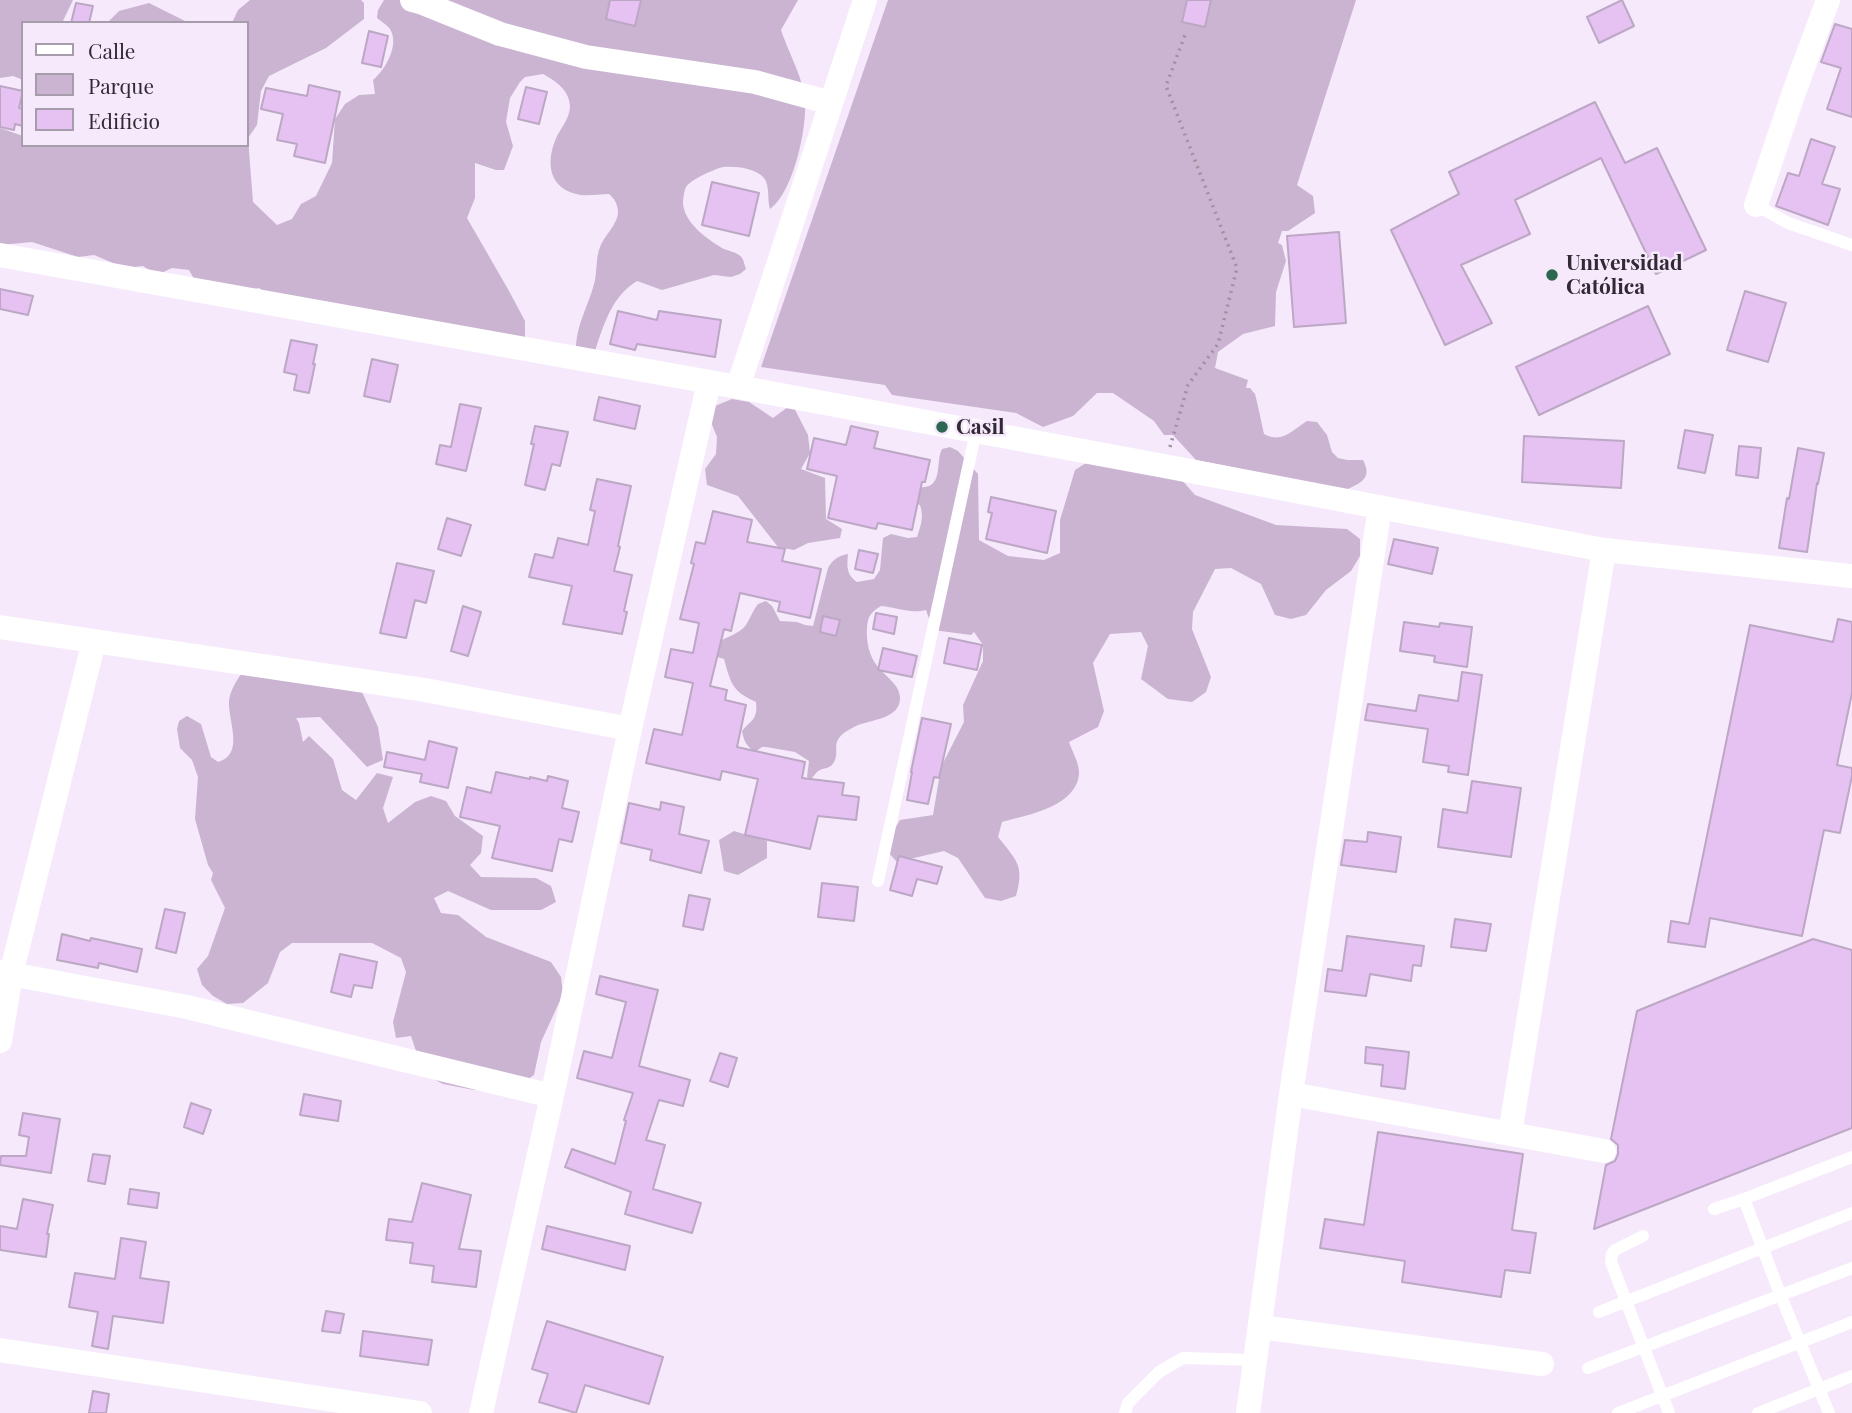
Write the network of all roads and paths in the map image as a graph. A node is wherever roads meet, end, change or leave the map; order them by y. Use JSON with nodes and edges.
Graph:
{"nodes":[{"id":1,"x":865,"y":0,"type":"edge"},
{"id":2,"x":1828,"y":0,"type":"edge"},
{"id":3,"x":420,"y":1,"type":"edge"},
{"id":4,"x":1186,"y":32,"type":"dead end"},
{"id":5,"x":831,"y":103,"type":"junction"},
{"id":6,"x":1756,"y":205,"type":"joint"},
{"id":7,"x":1852,"y":245,"type":"edge"},
{"id":8,"x":0,"y":255,"type":"edge"},
{"id":9,"x":709,"y":382,"type":"junction"},
{"id":10,"x":738,"y":387,"type":"junction"},
{"id":11,"x":976,"y":431,"type":"junction"},
{"id":12,"x":1164,"y":466,"type":"junction"},
{"id":13,"x":1380,"y":507,"type":"junction"},
{"id":14,"x":1604,"y":550,"type":"junction"},
{"id":15,"x":1852,"y":576,"type":"edge"},
{"id":16,"x":0,"y":627,"type":"edge"},
{"id":17,"x":94,"y":641,"type":"junction"},
{"id":18,"x":630,"y":729,"type":"junction"},
{"id":19,"x":878,"y":881,"type":"dead end"},
{"id":20,"x":6,"y":973,"type":"edge"},
{"id":21,"x":0,"y":1041,"type":"edge"},
{"id":22,"x":1291,"y":1094,"type":"junction"},
{"id":23,"x":552,"y":1097,"type":"junction"},
{"id":24,"x":1510,"y":1134,"type":"junction"},
{"id":25,"x":1604,"y":1151,"type":"dead end"},
{"id":26,"x":1852,"y":1157,"type":"edge"},
{"id":27,"x":1744,"y":1199,"type":"junction"},
{"id":28,"x":1714,"y":1209,"type":"dead end"},
{"id":29,"x":1852,"y":1213,"type":"edge"},
{"id":30,"x":1643,"y":1236,"type":"dead end"},
{"id":31,"x":1763,"y":1249,"type":"junction"},
{"id":32,"x":1852,"y":1268,"type":"edge"},
{"id":33,"x":1780,"y":1294,"type":"junction"},
{"id":34,"x":1626,"y":1301,"type":"junction"},
{"id":35,"x":1599,"y":1312,"type":"dead end"},
{"id":36,"x":1852,"y":1322,"type":"edge"},
{"id":37,"x":1260,"y":1326,"type":"junction"},
{"id":38,"x":1800,"y":1341,"type":"junction"},
{"id":39,"x":1643,"y":1347,"type":"junction"},
{"id":40,"x":0,"y":1350,"type":"edge"},
{"id":41,"x":1255,"y":1360,"type":"junction"},
{"id":42,"x":1542,"y":1364,"type":"dead end"},
{"id":43,"x":1588,"y":1368,"type":"dead end"},
{"id":44,"x":1852,"y":1376,"type":"edge"},
{"id":45,"x":1819,"y":1389,"type":"junction"},
{"id":46,"x":1662,"y":1396,"type":"junction"},
{"id":47,"x":420,"y":1413,"type":"edge"},
{"id":48,"x":481,"y":1413,"type":"edge"},
{"id":49,"x":1125,"y":1413,"type":"edge"},
{"id":50,"x":1248,"y":1413,"type":"edge"},
{"id":51,"x":1618,"y":1413,"type":"edge"},
{"id":52,"x":1669,"y":1413,"type":"edge"},
{"id":53,"x":1758,"y":1413,"type":"edge"},
{"id":54,"x":1829,"y":1413,"type":"edge"}],
"edges":[{"from":1,"to":5,"type":"street"},
{"from":2,"to":6,"type":"street"},
{"from":3,"to":5,"type":"street"},
{"from":4,"to":12,"type":"path"},
{"from":5,"to":10,"type":"street"},
{"from":6,"to":7,"type":"lane"},
{"from":8,"to":9,"type":"street"},
{"from":9,"to":10,"type":"street"},
{"from":9,"to":18,"type":"street"},
{"from":10,"to":11,"type":"street"},
{"from":11,"to":12,"type":"street"},
{"from":11,"to":19,"type":"lane"},
{"from":12,"to":13,"type":"street"},
{"from":13,"to":14,"type":"street"},
{"from":13,"to":22,"type":"street"},
{"from":14,"to":15,"type":"street"},
{"from":14,"to":24,"type":"street"},
{"from":16,"to":17,"type":"street"},
{"from":17,"to":18,"type":"street"},
{"from":17,"to":20,"type":"street"},
{"from":18,"to":23,"type":"street"},
{"from":20,"to":21,"type":"street"},
{"from":20,"to":23,"type":"street"},
{"from":22,"to":24,"type":"street"},
{"from":22,"to":37,"type":"street"},
{"from":23,"to":48,"type":"street"},
{"from":24,"to":25,"type":"street"},
{"from":26,"to":27,"type":"lane"},
{"from":27,"to":28,"type":"lane"},
{"from":27,"to":31,"type":"lane"},
{"from":29,"to":31,"type":"lane"},
{"from":30,"to":34,"type":"lane"},
{"from":31,"to":33,"type":"lane"},
{"from":31,"to":34,"type":"lane"},
{"from":32,"to":33,"type":"lane"},
{"from":33,"to":38,"type":"lane"},
{"from":33,"to":39,"type":"lane"},
{"from":34,"to":35,"type":"lane"},
{"from":34,"to":39,"type":"lane"},
{"from":36,"to":38,"type":"lane"},
{"from":37,"to":41,"type":"street"},
{"from":37,"to":42,"type":"street"},
{"from":38,"to":45,"type":"lane"},
{"from":38,"to":46,"type":"lane"},
{"from":39,"to":43,"type":"lane"},
{"from":39,"to":46,"type":"lane"},
{"from":40,"to":47,"type":"street"},
{"from":41,"to":49,"type":"lane"},
{"from":41,"to":50,"type":"street"},
{"from":44,"to":45,"type":"lane"},
{"from":45,"to":53,"type":"lane"},
{"from":45,"to":54,"type":"lane"},
{"from":46,"to":51,"type":"lane"},
{"from":46,"to":52,"type":"lane"}]}
